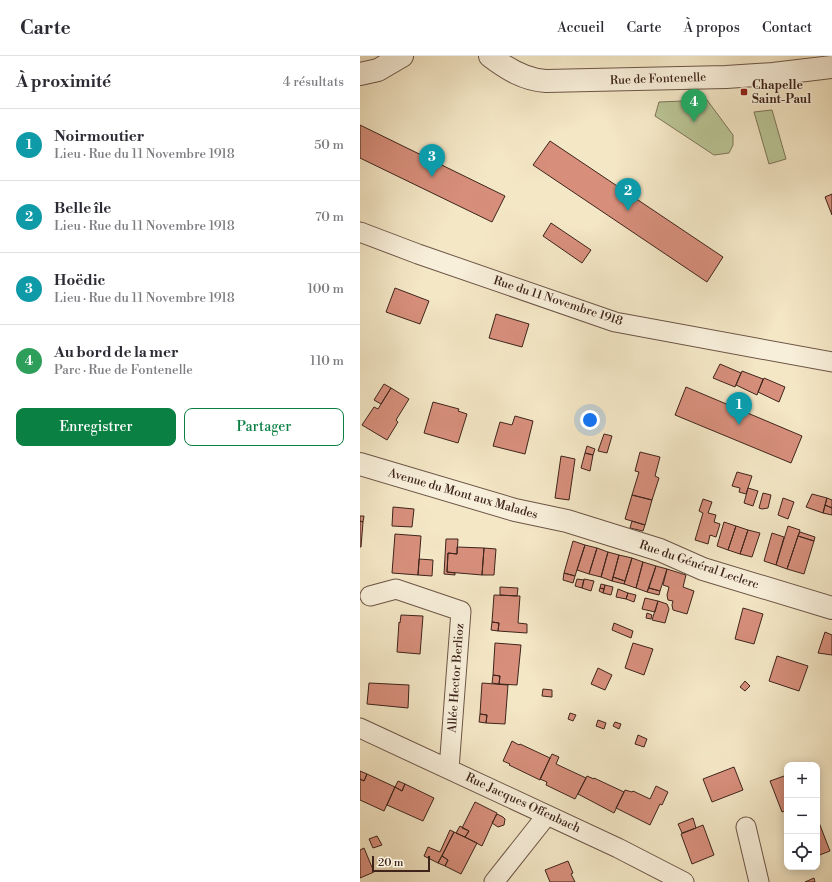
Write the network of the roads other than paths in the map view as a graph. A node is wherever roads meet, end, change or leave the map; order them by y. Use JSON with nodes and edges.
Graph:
{"nodes":[{"id":1,"x":402,"y":56,"type":"edge"},
{"id":2,"x":490,"y":56,"type":"edge"},
{"id":3,"x":832,"y":67,"type":"edge"},
{"id":4,"x":360,"y":74,"type":"edge"},
{"id":5,"x":360,"y":232,"type":"edge"},
{"id":6,"x":832,"y":362,"type":"edge"},
{"id":7,"x":360,"y":464,"type":"edge"},
{"id":8,"x":567,"y":522,"type":"joint"},
{"id":9,"x":370,"y":596,"type":"dead end"},
{"id":10,"x":832,"y":608,"type":"edge"},
{"id":11,"x":360,"y":728,"type":"edge"},
{"id":12,"x":449,"y":769,"type":"junction"},
{"id":13,"x":547,"y":815,"type":"junction"},
{"id":14,"x":746,"y":827,"type":"dead end"},
{"id":15,"x":494,"y":882,"type":"edge"},
{"id":16,"x":684,"y":882,"type":"edge"},
{"id":17,"x":759,"y":882,"type":"edge"}],
"edges":[{"from":1,"to":4,"type":"street"},
{"from":2,"to":3,"type":"street","name":"Rue de Fontenelle"},
{"from":5,"to":6,"type":"street","name":"Rue du 11 Novembre 1918"},
{"from":7,"to":8,"type":"street","name":"Avenue du Mont aux Malades"},
{"from":8,"to":10,"type":"street","name":"Rue du Général Leclerc"},
{"from":9,"to":12,"type":"street","name":"Allée Hector Berlioz"},
{"from":11,"to":12,"type":"street","name":"Rue Jacques Offenbach"},
{"from":12,"to":13,"type":"street","name":"Rue Jacques Offenbach"},
{"from":13,"to":15,"type":"street"},
{"from":13,"to":16,"type":"street","name":"Rue Jacques Offenbach"},
{"from":14,"to":17,"type":"street"}]}
